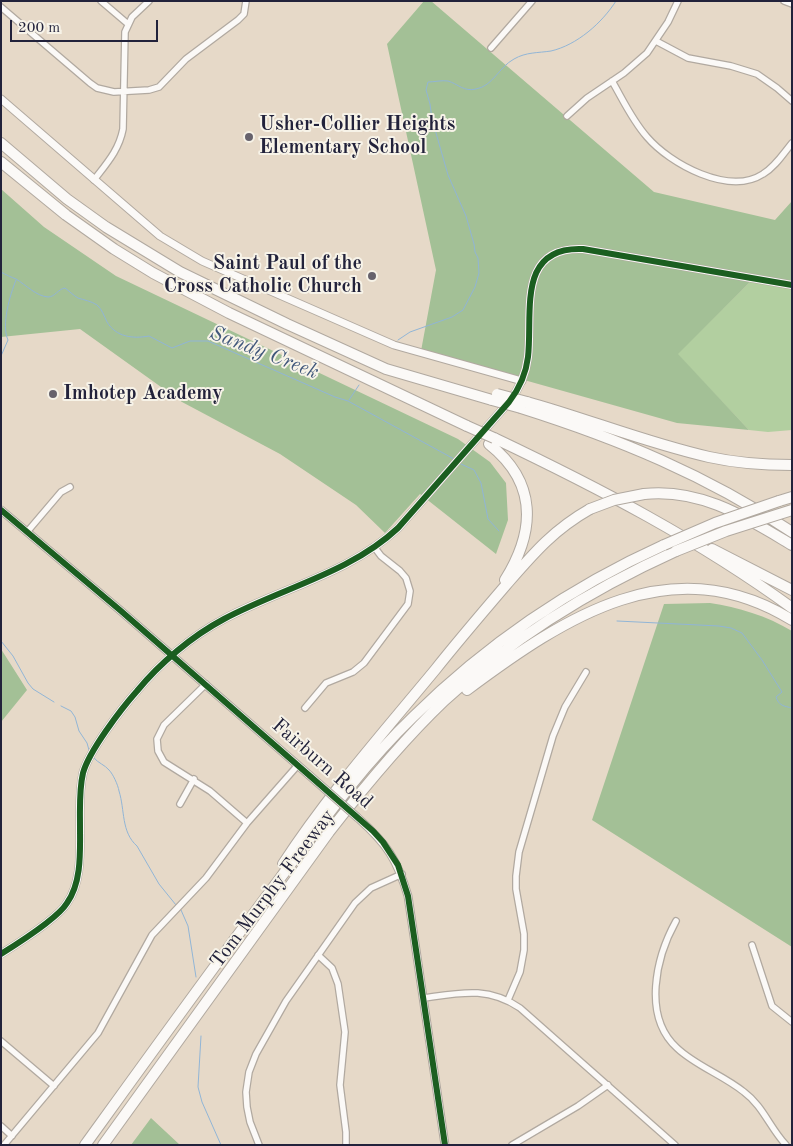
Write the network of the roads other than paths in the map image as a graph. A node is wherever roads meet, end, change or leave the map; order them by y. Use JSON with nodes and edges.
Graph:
{"nodes":[{"id":1,"x":101,"y":1,"type":"edge"},
{"id":2,"x":149,"y":1,"type":"edge"},
{"id":3,"x":246,"y":1,"type":"edge"},
{"id":4,"x":532,"y":1,"type":"edge"},
{"id":5,"x":678,"y":1,"type":"edge"},
{"id":6,"x":784,"y":1,"type":"edge"},
{"id":7,"x":792,"y":4,"type":"edge"},
{"id":8,"x":1,"y":7,"type":"edge"},
{"id":9,"x":128,"y":24,"type":"junction"},
{"id":10,"x":656,"y":41,"type":"junction"},
{"id":11,"x":491,"y":48,"type":"dead end"},
{"id":12,"x":612,"y":82,"type":"junction"},
{"id":13,"x":123,"y":92,"type":"junction"},
{"id":14,"x":1,"y":99,"type":"edge"},
{"id":15,"x":792,"y":101,"type":"edge"},
{"id":16,"x":567,"y":116,"type":"dead end"},
{"id":17,"x":792,"y":143,"type":"edge"},
{"id":18,"x":1,"y":144,"type":"edge"},
{"id":19,"x":1,"y":162,"type":"edge"},
{"id":20,"x":94,"y":180,"type":"junction"},
{"id":21,"x":792,"y":285,"type":"edge"},
{"id":22,"x":522,"y":382,"type":"junction"},
{"id":23,"x":524,"y":405,"type":"junction"},
{"id":24,"x":491,"y":441,"type":"junction"},
{"id":25,"x":792,"y":465,"type":"edge"},
{"id":26,"x":70,"y":487,"type":"dead end"},
{"id":27,"x":792,"y":497,"type":"edge"},
{"id":28,"x":753,"y":506,"type":"junction"},
{"id":29,"x":1,"y":510,"type":"edge"},
{"id":30,"x":792,"y":510,"type":"edge"},
{"id":31,"x":792,"y":516,"type":"edge"},
{"id":32,"x":792,"y":526,"type":"edge"},
{"id":33,"x":27,"y":532,"type":"junction"},
{"id":34,"x":792,"y":532,"type":"edge"},
{"id":35,"x":697,"y":545,"type":"junction"},
{"id":36,"x":792,"y":545,"type":"edge"},
{"id":37,"x":375,"y":548,"type":"junction"},
{"id":38,"x":679,"y":552,"type":"junction"},
{"id":39,"x":792,"y":590,"type":"edge"},
{"id":40,"x":792,"y":608,"type":"edge"},
{"id":41,"x":482,"y":613,"type":"junction"},
{"id":42,"x":792,"y":620,"type":"edge"},
{"id":43,"x":173,"y":655,"type":"junction"},
{"id":44,"x":586,"y":672,"type":"dead end"},
{"id":45,"x":206,"y":684,"type":"junction"},
{"id":46,"x":467,"y":690,"type":"junction"},
{"id":47,"x":305,"y":708,"type":"dead end"},
{"id":48,"x":298,"y":765,"type":"junction"},
{"id":49,"x":377,"y":773,"type":"junction"},
{"id":50,"x":194,"y":779,"type":"junction"},
{"id":51,"x":180,"y":804,"type":"dead end"},
{"id":52,"x":247,"y":823,"type":"junction"},
{"id":53,"x":402,"y":874,"type":"junction"},
{"id":54,"x":676,"y":921,"type":"dead end"},
{"id":55,"x":231,"y":944,"type":"junction"},
{"id":56,"x":752,"y":945,"type":"dead end"},
{"id":57,"x":1,"y":954,"type":"edge"},
{"id":58,"x":318,"y":954,"type":"junction"},
{"id":59,"x":424,"y":998,"type":"junction"},
{"id":60,"x":508,"y":1000,"type":"junction"},
{"id":61,"x":792,"y":1022,"type":"edge"},
{"id":62,"x":1,"y":1041,"type":"edge"},
{"id":63,"x":608,"y":1085,"type":"junction"},
{"id":64,"x":54,"y":1086,"type":"junction"},
{"id":65,"x":1,"y":1126,"type":"edge"},
{"id":66,"x":12,"y":1136,"type":"junction"},
{"id":67,"x":4,"y":1145,"type":"edge"},
{"id":68,"x":85,"y":1145,"type":"edge"},
{"id":69,"x":103,"y":1145,"type":"edge"},
{"id":70,"x":259,"y":1145,"type":"edge"},
{"id":71,"x":346,"y":1145,"type":"edge"},
{"id":72,"x":445,"y":1145,"type":"edge"},
{"id":73,"x":512,"y":1145,"type":"edge"},
{"id":74,"x":675,"y":1145,"type":"edge"},
{"id":75,"x":786,"y":1145,"type":"edge"}],
"edges":[{"from":1,"to":9,"type":"street"},
{"from":2,"to":9,"type":"street"},
{"from":3,"to":13,"type":"street"},
{"from":4,"to":11,"type":"street"},
{"from":5,"to":10,"type":"street"},
{"from":6,"to":7,"type":"street"},
{"from":8,"to":13,"type":"street"},
{"from":9,"to":13,"type":"street"},
{"from":10,"to":12,"type":"street"},
{"from":10,"to":15,"type":"street"},
{"from":12,"to":16,"type":"street"},
{"from":12,"to":17,"type":"street"},
{"from":13,"to":20,"type":"street"},
{"from":14,"to":20,"type":"street"},
{"from":18,"to":23,"type":"highway","bridge":true},
{"from":19,"to":24,"type":"highway"},
{"from":20,"to":22,"type":"street"},
{"from":21,"to":22,"type":"main road"},
{"from":22,"to":37,"type":"main road"},
{"from":23,"to":25,"type":"highway"},
{"from":23,"to":28,"type":"highway"},
{"from":24,"to":35,"type":"highway"},
{"from":24,"to":41,"type":"highway"},
{"from":26,"to":33,"type":"street"},
{"from":27,"to":55,"type":"highway","name":"Tom Murphy Freeway","bridge":true},
{"from":28,"to":32,"type":"highway"},
{"from":28,"to":34,"type":"highway"},
{"from":29,"to":33,"type":"street","name":"Fairburn Road"},
{"from":30,"to":38,"type":"highway","bridge":true},
{"from":31,"to":38,"type":"highway"},
{"from":33,"to":43,"type":"street","name":"Fairburn Road"},
{"from":35,"to":39,"type":"highway"},
{"from":35,"to":40,"type":"highway"},
{"from":36,"to":41,"type":"highway","bridge":true},
{"from":37,"to":43,"type":"main road"},
{"from":37,"to":47,"type":"street"},
{"from":38,"to":46,"type":"highway"},
{"from":38,"to":49,"type":"highway","name":"Tom Murphy Freeway"},
{"from":41,"to":55,"type":"highway"},
{"from":42,"to":46,"type":"highway"},
{"from":43,"to":45,"type":"street","name":"Fairburn Road"},
{"from":43,"to":57,"type":"main road"},
{"from":44,"to":60,"type":"street"},
{"from":45,"to":48,"type":"street","name":"Fairburn Road"},
{"from":45,"to":50,"type":"street"},
{"from":46,"to":49,"type":"highway"},
{"from":48,"to":52,"type":"street"},
{"from":48,"to":53,"type":"street","name":"Fairburn Road","bridge":true},
{"from":49,"to":69,"type":"highway","name":"Tom Murphy Freeway"},
{"from":50,"to":51,"type":"street"},
{"from":50,"to":52,"type":"street"},
{"from":52,"to":64,"type":"street"},
{"from":53,"to":58,"type":"street"},
{"from":53,"to":59,"type":"street","name":"Fairburn Road"},
{"from":54,"to":75,"type":"street"},
{"from":55,"to":68,"type":"highway","name":"Tom Murphy Freeway"},
{"from":56,"to":61,"type":"street"},
{"from":58,"to":70,"type":"street"},
{"from":58,"to":71,"type":"street"},
{"from":59,"to":60,"type":"street"},
{"from":59,"to":72,"type":"street","name":"Fairburn Road"},
{"from":60,"to":63,"type":"street"},
{"from":62,"to":64,"type":"street"},
{"from":63,"to":73,"type":"street"},
{"from":63,"to":74,"type":"street"},
{"from":64,"to":66,"type":"street"},
{"from":65,"to":66,"type":"street"},
{"from":66,"to":67,"type":"street"}]}
